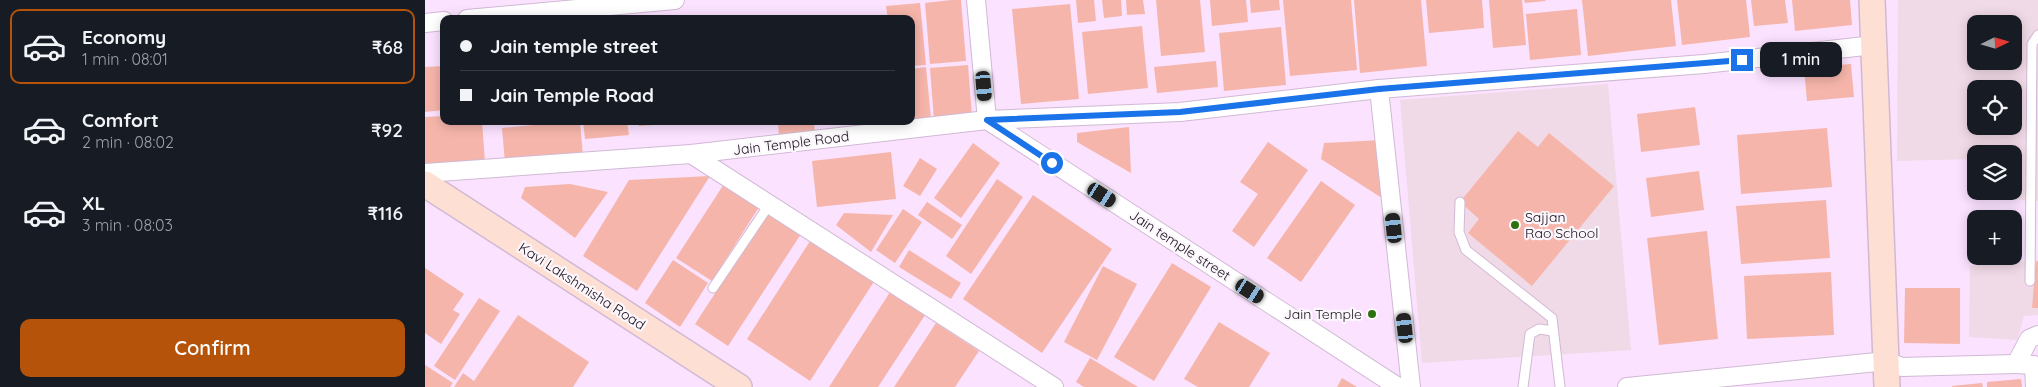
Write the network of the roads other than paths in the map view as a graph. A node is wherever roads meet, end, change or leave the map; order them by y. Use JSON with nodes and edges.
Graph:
{"nodes":[{"id":1,"x":675,"y":0,"type":"edge"},
{"id":2,"x":976,"y":0,"type":"edge"},
{"id":3,"x":1872,"y":0,"type":"edge"},
{"id":4,"x":511,"y":15,"type":"edge"},
{"id":5,"x":440,"y":21,"type":"edge"},
{"id":6,"x":425,"y":23,"type":"edge"},
{"id":7,"x":2038,"y":35,"type":"edge"},
{"id":8,"x":1874,"y":44,"type":"junction"},
{"id":9,"x":1379,"y":89,"type":"junction"},
{"id":10,"x":987,"y":120,"type":"junction"},
{"id":11,"x":691,"y":154,"type":"junction"},
{"id":12,"x":425,"y":173,"type":"edge"},
{"id":13,"x":425,"y":184,"type":"edge"},
{"id":14,"x":1460,"y":202,"type":"dead end"},
{"id":15,"x":769,"y":204,"type":"junction"},
{"id":16,"x":2030,"y":280,"type":"dead end"},
{"id":17,"x":713,"y":288,"type":"dead end"},
{"id":18,"x":1553,"y":331,"type":"junction"},
{"id":19,"x":2038,"y":335,"type":"edge"},
{"id":20,"x":1887,"y":361,"type":"junction"},
{"id":21,"x":2016,"y":364,"type":"junction"},
{"id":22,"x":2036,"y":366,"type":"edge"},
{"id":23,"x":1715,"y":383,"type":"edge"},
{"id":24,"x":739,"y":387,"type":"edge"},
{"id":25,"x":1054,"y":387,"type":"edge"},
{"id":26,"x":1398,"y":387,"type":"edge"},
{"id":27,"x":1411,"y":387,"type":"edge"},
{"id":28,"x":1523,"y":387,"type":"edge"},
{"id":29,"x":1560,"y":387,"type":"edge"},
{"id":30,"x":1627,"y":387,"type":"edge"},
{"id":31,"x":1887,"y":387,"type":"edge"},
{"id":32,"x":2035,"y":387,"type":"edge"}],
"edges":[{"from":1,"to":4,"type":"street"},
{"from":2,"to":10,"type":"street"},
{"from":3,"to":8,"type":"street"},
{"from":5,"to":6,"type":"street"},
{"from":7,"to":16,"type":"lane"},
{"from":8,"to":9,"type":"street","name":"Jain Temple Road"},
{"from":8,"to":20,"type":"street"},
{"from":9,"to":10,"type":"street","name":"Jain Temple Road"},
{"from":9,"to":27,"type":"street"},
{"from":10,"to":11,"type":"street","name":"Jain Temple Road"},
{"from":10,"to":26,"type":"street","name":"Jain temple street"},
{"from":11,"to":12,"type":"street","name":"Jain Temple Road"},
{"from":11,"to":15,"type":"street"},
{"from":13,"to":24,"type":"street","name":"Kavi Lakshmisha Road"},
{"from":14,"to":18,"type":"lane"},
{"from":15,"to":17,"type":"lane"},
{"from":15,"to":25,"type":"street"},
{"from":18,"to":28,"type":"lane"},
{"from":18,"to":29,"type":"lane"},
{"from":19,"to":21,"type":"street"},
{"from":20,"to":21,"type":"street"},
{"from":20,"to":23,"type":"street"},
{"from":20,"to":31,"type":"street"},
{"from":21,"to":22,"type":"street"},
{"from":22,"to":32,"type":"street"},
{"from":23,"to":30,"type":"street"}]}
